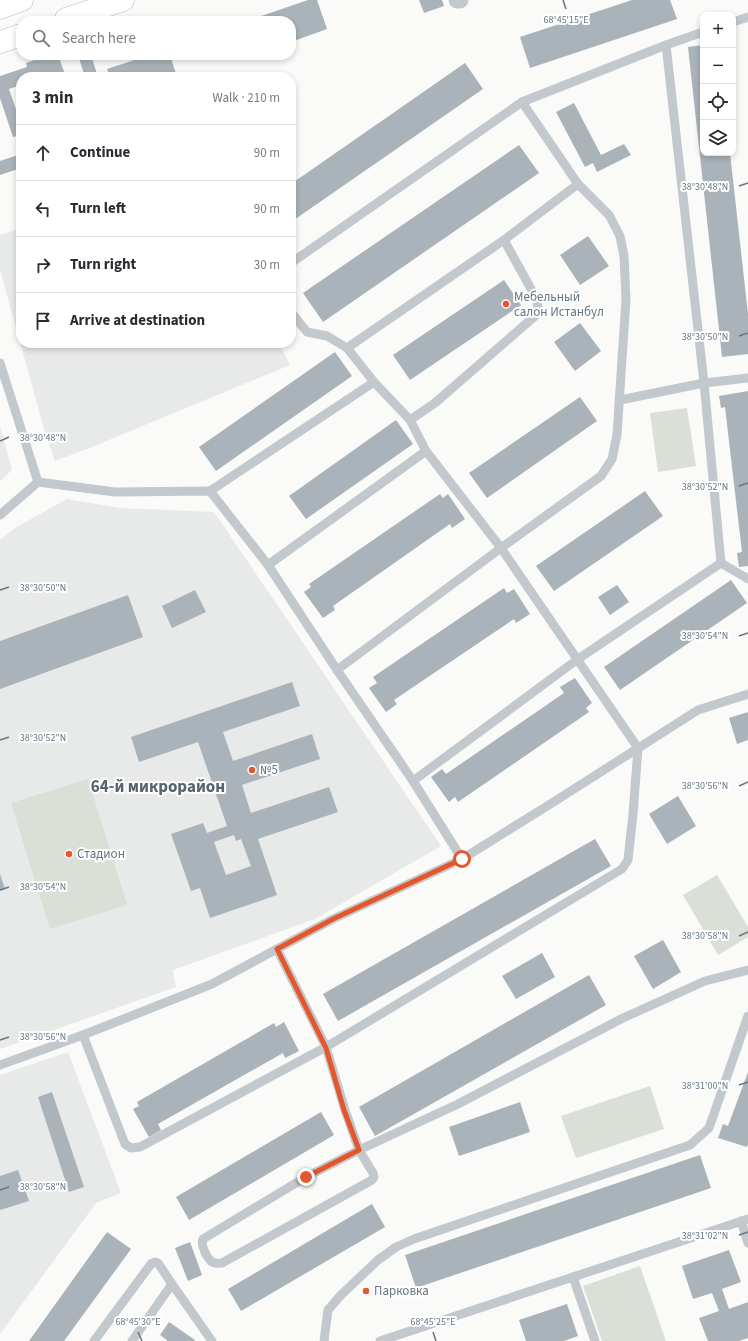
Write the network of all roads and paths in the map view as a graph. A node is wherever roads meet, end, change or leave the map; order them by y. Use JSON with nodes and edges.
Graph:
{"nodes":[{"id":1,"x":22,"y":0,"type":"edge"},
{"id":2,"x":98,"y":0,"type":"edge"},
{"id":3,"x":123,"y":0,"type":"edge"},
{"id":4,"x":0,"y":8,"type":"edge"},
{"id":5,"x":71,"y":16,"type":"edge"},
{"id":6,"x":76,"y":16,"type":"edge"},
{"id":7,"x":748,"y":17,"type":"edge"},
{"id":8,"x":736,"y":21,"type":"edge"},
{"id":9,"x":700,"y":33,"type":"edge"},
{"id":10,"x":16,"y":37,"type":"edge"},
{"id":11,"x":0,"y":42,"type":"edge"},
{"id":12,"x":666,"y":45,"type":"junction"},
{"id":13,"x":522,"y":102,"type":"junction"},
{"id":14,"x":578,"y":184,"type":"junction"},
{"id":15,"x":504,"y":240,"type":"junction"},
{"id":16,"x":296,"y":260,"type":"edge"},
{"id":17,"x":296,"y":318,"type":"edge"},
{"id":18,"x":347,"y":348,"type":"junction"},
{"id":19,"x":0,"y":363,"type":"edge"},
{"id":20,"x":748,"y":378,"type":"edge"},
{"id":21,"x":374,"y":382,"type":"junction"},
{"id":22,"x":704,"y":384,"type":"junction"},
{"id":23,"x":620,"y":400,"type":"junction"},
{"id":24,"x":410,"y":420,"type":"junction"},
{"id":25,"x":426,"y":451,"type":"junction"},
{"id":26,"x":38,"y":482,"type":"junction"},
{"id":27,"x":210,"y":491,"type":"junction"},
{"id":28,"x":0,"y":515,"type":"edge"},
{"id":29,"x":501,"y":548,"type":"junction"},
{"id":30,"x":720,"y":563,"type":"junction"},
{"id":31,"x":268,"y":565,"type":"junction"},
{"id":32,"x":748,"y":579,"type":"edge"},
{"id":33,"x":578,"y":659,"type":"junction"},
{"id":34,"x":337,"y":670,"type":"junction"},
{"id":35,"x":748,"y":694,"type":"edge"},
{"id":36,"x":638,"y":748,"type":"junction"},
{"id":37,"x":412,"y":780,"type":"junction"},
{"id":38,"x":462,"y":859,"type":"junction"},
{"id":39,"x":277,"y":949,"type":"junction"},
{"id":40,"x":748,"y":970,"type":"edge"},
{"id":41,"x":748,"y":1016,"type":"edge"},
{"id":42,"x":83,"y":1035,"type":"junction"},
{"id":43,"x":326,"y":1048,"type":"junction"},
{"id":44,"x":0,"y":1065,"type":"edge"},
{"id":45,"x":359,"y":1150,"type":"junction"},
{"id":46,"x":745,"y":1220,"type":"edge"},
{"id":47,"x":748,"y":1243,"type":"edge"},
{"id":48,"x":573,"y":1277,"type":"junction"},
{"id":49,"x":172,"y":1284,"type":"junction"},
{"id":50,"x":405,"y":1332,"type":"junction"},
{"id":51,"x":94,"y":1341,"type":"edge"},
{"id":52,"x":132,"y":1341,"type":"edge"},
{"id":53,"x":212,"y":1341,"type":"edge"},
{"id":54,"x":324,"y":1341,"type":"edge"},
{"id":55,"x":380,"y":1341,"type":"edge"},
{"id":56,"x":408,"y":1341,"type":"edge"},
{"id":57,"x":595,"y":1341,"type":"edge"}],
"edges":[{"from":1,"to":4,"type":"main road"},
{"from":2,"to":5,"type":"main road"},
{"from":3,"to":6,"type":"main road"},
{"from":7,"to":8,"type":"lane"},
{"from":9,"to":12,"type":"lane"},
{"from":10,"to":11,"type":"main road"},
{"from":12,"to":13,"type":"lane"},
{"from":12,"to":22,"type":"lane"},
{"from":13,"to":14,"type":"lane"},
{"from":13,"to":16,"type":"lane"},
{"from":14,"to":15,"type":"lane"},
{"from":14,"to":23,"type":"lane"},
{"from":15,"to":18,"type":"lane"},
{"from":15,"to":24,"type":"lane"},
{"from":17,"to":18,"type":"lane"},
{"from":18,"to":21,"type":"lane"},
{"from":19,"to":26,"type":"lane"},
{"from":20,"to":22,"type":"lane"},
{"from":21,"to":24,"type":"lane"},
{"from":21,"to":27,"type":"lane"},
{"from":22,"to":23,"type":"lane"},
{"from":22,"to":30,"type":"lane"},
{"from":23,"to":29,"type":"lane"},
{"from":24,"to":25,"type":"lane"},
{"from":25,"to":29,"type":"lane"},
{"from":25,"to":31,"type":"lane"},
{"from":26,"to":27,"type":"lane"},
{"from":26,"to":28,"type":"lane"},
{"from":27,"to":31,"type":"lane"},
{"from":29,"to":33,"type":"lane"},
{"from":29,"to":34,"type":"lane"},
{"from":30,"to":32,"type":"lane"},
{"from":30,"to":33,"type":"lane"},
{"from":31,"to":34,"type":"lane"},
{"from":33,"to":36,"type":"lane"},
{"from":33,"to":37,"type":"lane"},
{"from":34,"to":37,"type":"lane"},
{"from":35,"to":36,"type":"lane"},
{"from":36,"to":38,"type":"lane"},
{"from":36,"to":43,"type":"lane"},
{"from":37,"to":38,"type":"lane"},
{"from":38,"to":39,"type":"lane"},
{"from":39,"to":42,"type":"lane"},
{"from":39,"to":43,"type":"lane"},
{"from":40,"to":45,"type":"lane"},
{"from":41,"to":54,"type":"lane"},
{"from":42,"to":43,"type":"lane"},
{"from":42,"to":44,"type":"lane"},
{"from":43,"to":45,"type":"lane"},
{"from":45,"to":45,"type":"lane"},
{"from":46,"to":47,"type":"lane"},
{"from":46,"to":48,"type":"lane"},
{"from":48,"to":50,"type":"lane"},
{"from":48,"to":57,"type":"lane"},
{"from":49,"to":51,"type":"lane"},
{"from":49,"to":52,"type":"lane"},
{"from":49,"to":53,"type":"lane"},
{"from":50,"to":55,"type":"lane"},
{"from":50,"to":56,"type":"lane"}]}
